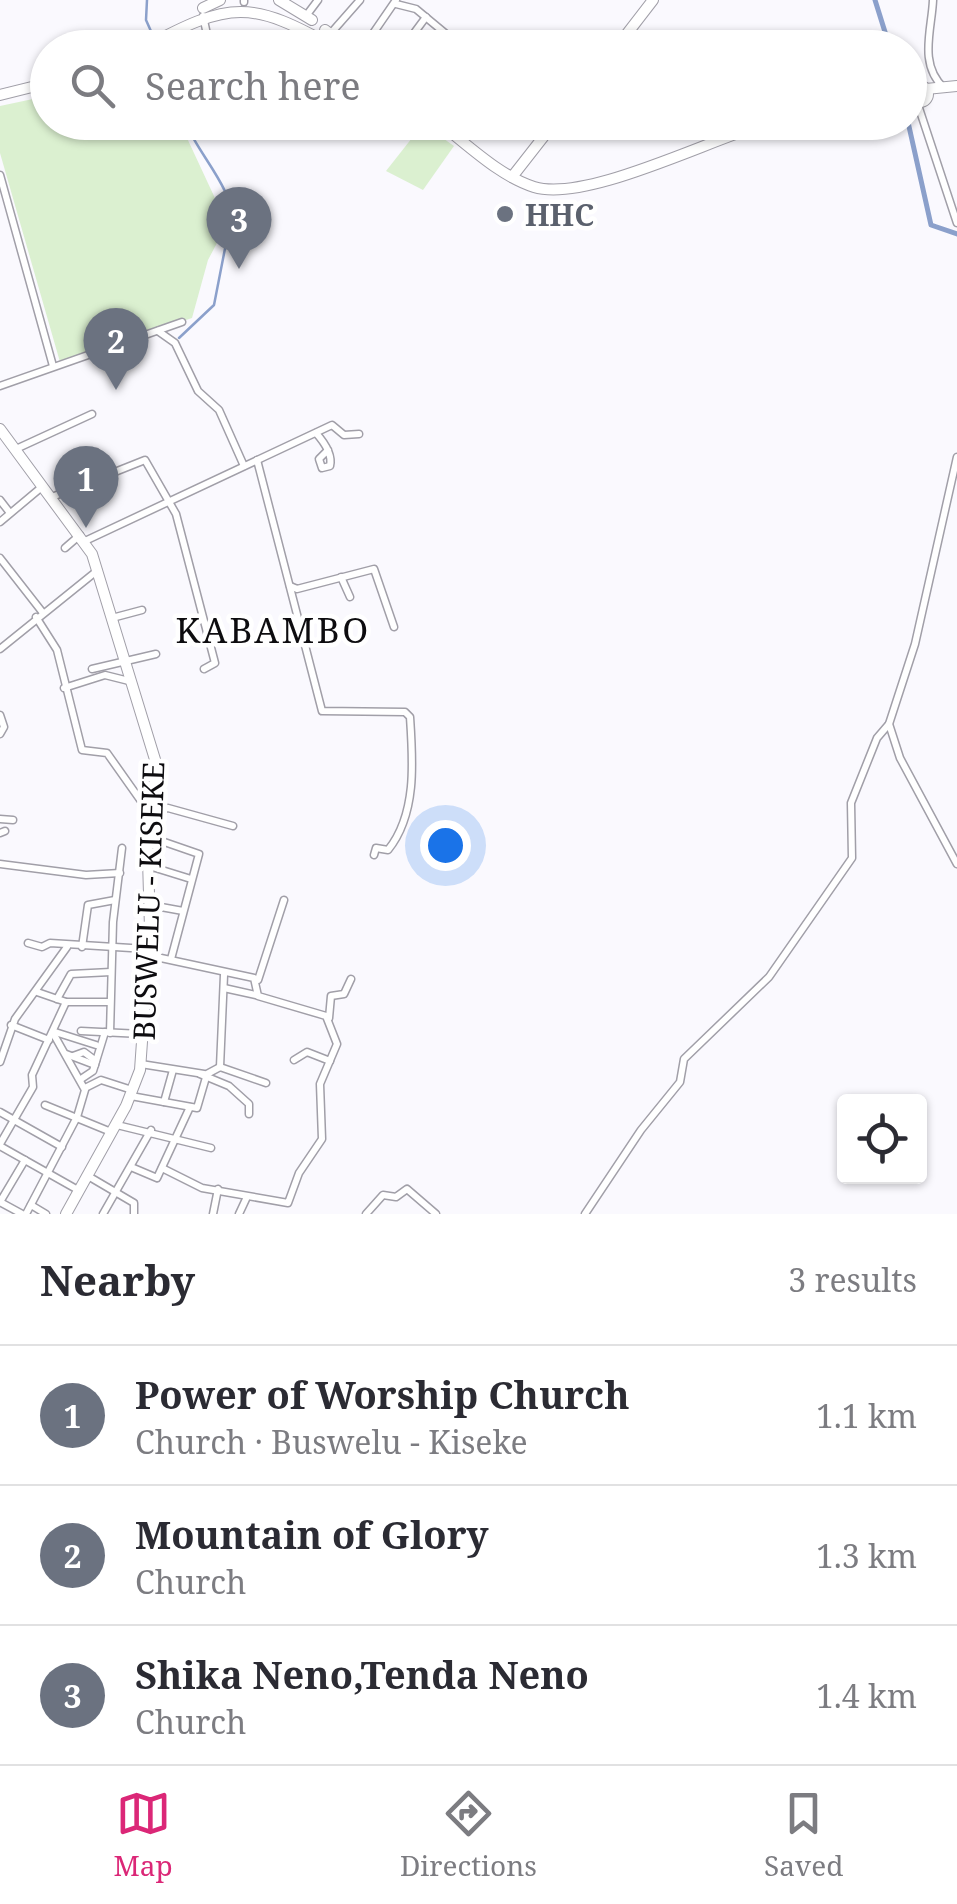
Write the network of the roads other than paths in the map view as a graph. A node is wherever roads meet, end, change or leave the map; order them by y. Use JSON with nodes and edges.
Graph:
{"nodes":[{"id":1,"x":220,"y":0,"type":"edge"},
{"id":2,"x":279,"y":0,"type":"edge"},
{"id":3,"x":318,"y":0,"type":"edge"},
{"id":4,"x":351,"y":0,"type":"edge"},
{"id":5,"x":360,"y":0,"type":"edge"},
{"id":6,"x":653,"y":0,"type":"edge"},
{"id":7,"x":933,"y":0,"type":"edge"},
{"id":8,"x":244,"y":1,"type":"edge"},
{"id":9,"x":396,"y":2,"type":"edge"},
{"id":10,"x":202,"y":15,"type":"junction"},
{"id":11,"x":306,"y":16,"type":"junction"},
{"id":12,"x":426,"y":17,"type":"junction"},
{"id":13,"x":169,"y":30,"type":"edge"},
{"id":14,"x":171,"y":30,"type":"edge"},
{"id":15,"x":206,"y":30,"type":"edge"},
{"id":16,"x":311,"y":30,"type":"edge"},
{"id":17,"x":325,"y":30,"type":"edge"},
{"id":18,"x":334,"y":30,"type":"edge"},
{"id":19,"x":376,"y":30,"type":"edge"},
{"id":20,"x":417,"y":30,"type":"edge"},
{"id":21,"x":442,"y":30,"type":"edge"},
{"id":22,"x":629,"y":30,"type":"edge"},
{"id":23,"x":927,"y":32,"type":"edge"},
{"id":24,"x":927,"y":42,"type":"edge"},
{"id":25,"x":30,"y":84,"type":"edge"},
{"id":26,"x":944,"y":88,"type":"junction"},
{"id":27,"x":957,"y":89,"type":"edge"},
{"id":28,"x":0,"y":92,"type":"edge"},
{"id":29,"x":927,"y":94,"type":"edge"},
{"id":30,"x":927,"y":95,"type":"edge"},
{"id":31,"x":927,"y":127,"type":"edge"},
{"id":32,"x":464,"y":140,"type":"edge"},
{"id":33,"x":470,"y":140,"type":"edge"},
{"id":34,"x":541,"y":140,"type":"edge"},
{"id":35,"x":698,"y":140,"type":"edge"},
{"id":36,"x":719,"y":140,"type":"edge"},
{"id":37,"x":514,"y":174,"type":"junction"},
{"id":38,"x":0,"y":175,"type":"edge"},
{"id":39,"x":956,"y":217,"type":"edge"},
{"id":40,"x":182,"y":322,"type":"dead end"},
{"id":41,"x":157,"y":331,"type":"junction"},
{"id":42,"x":117,"y":346,"type":"junction"},
{"id":43,"x":129,"y":353,"type":"dead end"},
{"id":44,"x":53,"y":366,"type":"junction"},
{"id":45,"x":0,"y":386,"type":"edge"},
{"id":46,"x":92,"y":414,"type":"dead end"},
{"id":47,"x":0,"y":429,"type":"edge"},
{"id":48,"x":316,"y":433,"type":"junction"},
{"id":49,"x":359,"y":434,"type":"dead end"},
{"id":50,"x":16,"y":449,"type":"junction"},
{"id":51,"x":328,"y":450,"type":"dead end"},
{"id":52,"x":96,"y":452,"type":"dead end"},
{"id":53,"x":957,"y":457,"type":"edge"},
{"id":54,"x":257,"y":460,"type":"junction"},
{"id":55,"x":244,"y":466,"type":"junction"},
{"id":56,"x":106,"y":474,"type":"junction"},
{"id":57,"x":44,"y":486,"type":"junction"},
{"id":58,"x":52,"y":496,"type":"junction"},
{"id":59,"x":0,"y":500,"type":"edge"},
{"id":60,"x":168,"y":502,"type":"junction"},
{"id":61,"x":10,"y":512,"type":"junction"},
{"id":62,"x":0,"y":522,"type":"edge"},
{"id":63,"x":83,"y":538,"type":"junction"},
{"id":64,"x":65,"y":548,"type":"dead end"},
{"id":65,"x":0,"y":558,"type":"edge"},
{"id":66,"x":98,"y":570,"type":"junction"},
{"id":67,"x":340,"y":576,"type":"junction"},
{"id":68,"x":289,"y":585,"type":"junction"},
{"id":69,"x":350,"y":597,"type":"dead end"},
{"id":70,"x":142,"y":610,"type":"dead end"},
{"id":71,"x":40,"y":615,"type":"junction"},
{"id":72,"x":112,"y":618,"type":"junction"},
{"id":73,"x":394,"y":627,"type":"dead end"},
{"id":74,"x":3,"y":640,"type":"edge"},
{"id":75,"x":0,"y":649,"type":"edge"},
{"id":76,"x":156,"y":654,"type":"dead end"},
{"id":77,"x":124,"y":659,"type":"junction"},
{"id":78,"x":92,"y":669,"type":"dead end"},
{"id":79,"x":204,"y":670,"type":"dead end"},
{"id":80,"x":132,"y":680,"type":"junction"},
{"id":81,"x":64,"y":688,"type":"junction"},
{"id":82,"x":0,"y":715,"type":"edge"},
{"id":83,"x":889,"y":724,"type":"junction"},
{"id":84,"x":0,"y":734,"type":"edge"},
{"id":85,"x":148,"y":811,"type":"junction"},
{"id":86,"x":0,"y":819,"type":"edge"},
{"id":87,"x":12,"y":820,"type":"dead end"},
{"id":88,"x":233,"y":826,"type":"dead end"},
{"id":89,"x":146,"y":835,"type":"junction"},
{"id":90,"x":122,"y":848,"type":"dead end"},
{"id":91,"x":374,"y":855,"type":"dead end"},
{"id":92,"x":0,"y":864,"type":"edge"},
{"id":93,"x":957,"y":864,"type":"edge"},
{"id":94,"x":148,"y":866,"type":"junction"},
{"id":95,"x":120,"y":873,"type":"junction"},
{"id":96,"x":191,"y":879,"type":"junction"},
{"id":97,"x":115,"y":900,"type":"junction"},
{"id":98,"x":284,"y":900,"type":"dead end"},
{"id":99,"x":150,"y":905,"type":"junction"},
{"id":100,"x":183,"y":911,"type":"junction"},
{"id":101,"x":83,"y":934,"type":"junction"},
{"id":102,"x":28,"y":942,"type":"dead end"},
{"id":103,"x":68,"y":947,"type":"junction"},
{"id":104,"x":82,"y":947,"type":"junction"},
{"id":105,"x":102,"y":948,"type":"junction"},
{"id":106,"x":112,"y":948,"type":"junction"},
{"id":107,"x":147,"y":952,"type":"junction"},
{"id":108,"x":171,"y":959,"type":"junction"},
{"id":109,"x":112,"y":972,"type":"junction"},
{"id":110,"x":224,"y":974,"type":"junction"},
{"id":111,"x":352,"y":979,"type":"dead end"},
{"id":112,"x":257,"y":982,"type":"junction"},
{"id":113,"x":224,"y":988,"type":"junction"},
{"id":114,"x":37,"y":992,"type":"junction"},
{"id":115,"x":256,"y":995,"type":"junction"},
{"id":116,"x":61,"y":1000,"type":"junction"},
{"id":117,"x":110,"y":1002,"type":"junction"},
{"id":118,"x":329,"y":1019,"type":"junction"},
{"id":119,"x":11,"y":1026,"type":"junction"},
{"id":120,"x":81,"y":1031,"type":"dead end"},
{"id":121,"x":107,"y":1033,"type":"junction"},
{"id":122,"x":142,"y":1034,"type":"junction"},
{"id":123,"x":52,"y":1035,"type":"junction"},
{"id":124,"x":96,"y":1045,"type":"dead end"},
{"id":125,"x":69,"y":1055,"type":"junction"},
{"id":126,"x":294,"y":1060,"type":"dead end"},
{"id":127,"x":330,"y":1060,"type":"junction"},
{"id":128,"x":0,"y":1062,"type":"edge"},
{"id":129,"x":96,"y":1062,"type":"junction"},
{"id":130,"x":141,"y":1064,"type":"junction"},
{"id":131,"x":220,"y":1067,"type":"junction"},
{"id":132,"x":173,"y":1070,"type":"junction"},
{"id":133,"x":204,"y":1075,"type":"junction"},
{"id":134,"x":266,"y":1083,"type":"dead end"},
{"id":135,"x":83,"y":1084,"type":"junction"},
{"id":136,"x":132,"y":1093,"type":"junction"},
{"id":137,"x":166,"y":1102,"type":"junction"},
{"id":138,"x":45,"y":1105,"type":"dead end"},
{"id":139,"x":190,"y":1108,"type":"junction"},
{"id":140,"x":0,"y":1112,"type":"edge"},
{"id":141,"x":249,"y":1114,"type":"dead end"},
{"id":142,"x":77,"y":1118,"type":"junction"},
{"id":143,"x":14,"y":1120,"type":"junction"},
{"id":144,"x":114,"y":1128,"type":"junction"},
{"id":145,"x":151,"y":1130,"type":"junction"},
{"id":146,"x":179,"y":1137,"type":"junction"},
{"id":147,"x":0,"y":1145,"type":"edge"},
{"id":148,"x":62,"y":1148,"type":"junction"},
{"id":149,"x":212,"y":1148,"type":"dead end"},
{"id":150,"x":25,"y":1160,"type":"junction"},
{"id":151,"x":131,"y":1167,"type":"junction"},
{"id":152,"x":162,"y":1168,"type":"junction"},
{"id":153,"x":48,"y":1174,"type":"junction"},
{"id":154,"x":88,"y":1176,"type":"junction"},
{"id":155,"x":218,"y":1189,"type":"junction"},
{"id":156,"x":79,"y":1191,"type":"junction"},
{"id":157,"x":116,"y":1192,"type":"junction"},
{"id":158,"x":246,"y":1199,"type":"junction"},
{"id":159,"x":32,"y":1205,"type":"junction"},
{"id":160,"x":368,"y":1213,"type":"edge"},
{"id":161,"x":24,"y":1214,"type":"edge"},
{"id":162,"x":46,"y":1214,"type":"edge"},
{"id":163,"x":66,"y":1214,"type":"edge"},
{"id":164,"x":103,"y":1214,"type":"edge"},
{"id":165,"x":134,"y":1214,"type":"edge"},
{"id":166,"x":213,"y":1214,"type":"edge"},
{"id":167,"x":239,"y":1214,"type":"edge"},
{"id":168,"x":436,"y":1214,"type":"edge"},
{"id":169,"x":585,"y":1214,"type":"edge"}],
"edges":[{"from":1,"to":13,"type":"main road"},
{"from":2,"to":11,"type":"main road"},
{"from":3,"to":11,"type":"street"},
{"from":4,"to":5,"type":"street"},
{"from":5,"to":18,"type":"street"},
{"from":6,"to":22,"type":"main road"},
{"from":7,"to":23,"type":"street"},
{"from":8,"to":10,"type":"main road"},
{"from":8,"to":16,"type":"main road"},
{"from":9,"to":12,"type":"street"},
{"from":9,"to":19,"type":"street"},
{"from":10,"to":14,"type":"main road"},
{"from":10,"to":15,"type":"street"},
{"from":11,"to":17,"type":"main road"},
{"from":12,"to":20,"type":"street"},
{"from":12,"to":21,"type":"street"},
{"from":24,"to":26,"type":"street"},
{"from":25,"to":28,"type":"main road"},
{"from":26,"to":27,"type":"main road"},
{"from":26,"to":29,"type":"main road"},
{"from":27,"to":30,"type":"main road"},
{"from":31,"to":39,"type":"street"},
{"from":32,"to":37,"type":"main road"},
{"from":33,"to":37,"type":"main road"},
{"from":34,"to":37,"type":"main road"},
{"from":35,"to":37,"type":"main road"},
{"from":36,"to":37,"type":"main road"},
{"from":38,"to":44,"type":"street"},
{"from":40,"to":41,"type":"street"},
{"from":41,"to":42,"type":"street"},
{"from":41,"to":55,"type":"street"},
{"from":42,"to":43,"type":"street"},
{"from":42,"to":44,"type":"street"},
{"from":44,"to":45,"type":"street"},
{"from":46,"to":50,"type":"street"},
{"from":47,"to":50,"type":"main road","name":"BUSWELU - KISEKE"},
{"from":48,"to":49,"type":"street"},
{"from":48,"to":51,"type":"street"},
{"from":48,"to":54,"type":"street"},
{"from":50,"to":57,"type":"main road","name":"BUSWELU - KISEKE"},
{"from":52,"to":56,"type":"street"},
{"from":53,"to":83,"type":"street"},
{"from":54,"to":55,"type":"street"},
{"from":54,"to":68,"type":"street"},
{"from":55,"to":60,"type":"street"},
{"from":56,"to":58,"type":"street"},
{"from":56,"to":60,"type":"street"},
{"from":57,"to":58,"type":"main road","name":"BUSWELU - KISEKE"},
{"from":57,"to":61,"type":"street"},
{"from":58,"to":63,"type":"main road","name":"BUSWELU - KISEKE"},
{"from":59,"to":61,"type":"street"},
{"from":60,"to":63,"type":"street"},
{"from":60,"to":79,"type":"street"},
{"from":61,"to":62,"type":"street"},
{"from":63,"to":64,"type":"street"},
{"from":63,"to":66,"type":"main road","name":"BUSWELU - KISEKE"},
{"from":65,"to":71,"type":"street"},
{"from":66,"to":71,"type":"street"},
{"from":66,"to":72,"type":"main road","name":"BUSWELU - KISEKE"},
{"from":67,"to":68,"type":"street"},
{"from":67,"to":69,"type":"street"},
{"from":67,"to":73,"type":"street"},
{"from":68,"to":91,"type":"street"},
{"from":70,"to":72,"type":"street"},
{"from":71,"to":74,"type":"street"},
{"from":71,"to":81,"type":"street"},
{"from":72,"to":77,"type":"main road","name":"BUSWELU - KISEKE"},
{"from":74,"to":75,"type":"street"},
{"from":76,"to":77,"type":"street"},
{"from":77,"to":78,"type":"street"},
{"from":77,"to":80,"type":"main road","name":"BUSWELU - KISEKE"},
{"from":80,"to":81,"type":"street"},
{"from":80,"to":85,"type":"main road","name":"BUSWELU - KISEKE"},
{"from":81,"to":85,"type":"street"},
{"from":82,"to":84,"type":"street"},
{"from":83,"to":93,"type":"street"},
{"from":83,"to":169,"type":"street"},
{"from":85,"to":88,"type":"street"},
{"from":85,"to":89,"type":"main road","name":"BUSWELU - KISEKE"},
{"from":86,"to":87,"type":"street"},
{"from":89,"to":94,"type":"main road","name":"BUSWELU - KISEKE"},
{"from":89,"to":96,"type":"street"},
{"from":90,"to":95,"type":"street"},
{"from":92,"to":95,"type":"street"},
{"from":94,"to":96,"type":"street"},
{"from":94,"to":99,"type":"main road","name":"BUSWELU - KISEKE"},
{"from":95,"to":97,"type":"street"},
{"from":96,"to":100,"type":"street"},
{"from":97,"to":101,"type":"street"},
{"from":97,"to":106,"type":"street"},
{"from":98,"to":112,"type":"street"},
{"from":99,"to":100,"type":"street"},
{"from":99,"to":107,"type":"main road","name":"BUSWELU - KISEKE"},
{"from":100,"to":108,"type":"street"},
{"from":101,"to":104,"type":"street"},
{"from":101,"to":105,"type":"street"},
{"from":102,"to":103,"type":"street"},
{"from":103,"to":104,"type":"street"},
{"from":103,"to":114,"type":"street"},
{"from":104,"to":105,"type":"street"},
{"from":105,"to":106,"type":"street"},
{"from":106,"to":107,"type":"street"},
{"from":106,"to":109,"type":"street"},
{"from":107,"to":108,"type":"street"},
{"from":107,"to":122,"type":"main road","name":"BUSWELU - KISEKE"},
{"from":108,"to":110,"type":"street"},
{"from":109,"to":116,"type":"street"},
{"from":109,"to":117,"type":"street"},
{"from":110,"to":112,"type":"street"},
{"from":110,"to":113,"type":"street"},
{"from":111,"to":118,"type":"street"},
{"from":112,"to":115,"type":"street"},
{"from":113,"to":115,"type":"street"},
{"from":113,"to":131,"type":"street"},
{"from":114,"to":116,"type":"street"},
{"from":114,"to":119,"type":"street"},
{"from":115,"to":118,"type":"street"},
{"from":116,"to":117,"type":"street"},
{"from":116,"to":123,"type":"street"},
{"from":117,"to":121,"type":"street"},
{"from":118,"to":127,"type":"street"},
{"from":119,"to":123,"type":"street"},
{"from":119,"to":128,"type":"street"},
{"from":120,"to":121,"type":"street"},
{"from":121,"to":122,"type":"street"},
{"from":121,"to":129,"type":"street"},
{"from":122,"to":130,"type":"main road","name":"BUSWELU - KISEKE"},
{"from":123,"to":124,"type":"street"},
{"from":123,"to":125,"type":"street"},
{"from":123,"to":143,"type":"street"},
{"from":125,"to":129,"type":"street"},
{"from":125,"to":135,"type":"street"},
{"from":126,"to":127,"type":"street"},
{"from":127,"to":158,"type":"street"},
{"from":129,"to":135,"type":"street"},
{"from":130,"to":132,"type":"street"},
{"from":130,"to":136,"type":"main road","name":"BUSWELU - KISEKE"},
{"from":131,"to":133,"type":"street"},
{"from":131,"to":134,"type":"street"},
{"from":132,"to":133,"type":"street"},
{"from":132,"to":137,"type":"street"},
{"from":133,"to":139,"type":"street"},
{"from":133,"to":141,"type":"street"},
{"from":135,"to":136,"type":"street"},
{"from":135,"to":142,"type":"street"},
{"from":136,"to":137,"type":"street"},
{"from":136,"to":144,"type":"main road","name":"BUSWELU - KISEKE"},
{"from":137,"to":139,"type":"street"},
{"from":138,"to":142,"type":"street"},
{"from":139,"to":146,"type":"street"},
{"from":140,"to":143,"type":"street"},
{"from":142,"to":144,"type":"street"},
{"from":142,"to":148,"type":"street"},
{"from":143,"to":147,"type":"street"},
{"from":143,"to":148,"type":"street"},
{"from":144,"to":145,"type":"street"},
{"from":144,"to":154,"type":"main road","name":"BUSWELU - KISEKE"},
{"from":145,"to":146,"type":"street"},
{"from":145,"to":151,"type":"street"},
{"from":146,"to":149,"type":"street"},
{"from":146,"to":152,"type":"street"},
{"from":147,"to":150,"type":"street"},
{"from":148,"to":153,"type":"street"},
{"from":150,"to":153,"type":"street"},
{"from":150,"to":161,"type":"street"},
{"from":151,"to":152,"type":"street"},
{"from":151,"to":157,"type":"street"},
{"from":152,"to":155,"type":"street"},
{"from":153,"to":156,"type":"street"},
{"from":153,"to":159,"type":"street"},
{"from":154,"to":156,"type":"main road","name":"BUSWELU - KISEKE"},
{"from":154,"to":157,"type":"street"},
{"from":155,"to":158,"type":"street"},
{"from":155,"to":166,"type":"street"},
{"from":156,"to":163,"type":"main road","name":"BUSWELU - KISEKE"},
{"from":157,"to":164,"type":"street"},
{"from":157,"to":165,"type":"street"},
{"from":158,"to":167,"type":"street"},
{"from":159,"to":161,"type":"street"},
{"from":159,"to":162,"type":"street"},
{"from":160,"to":168,"type":"street"}]}
